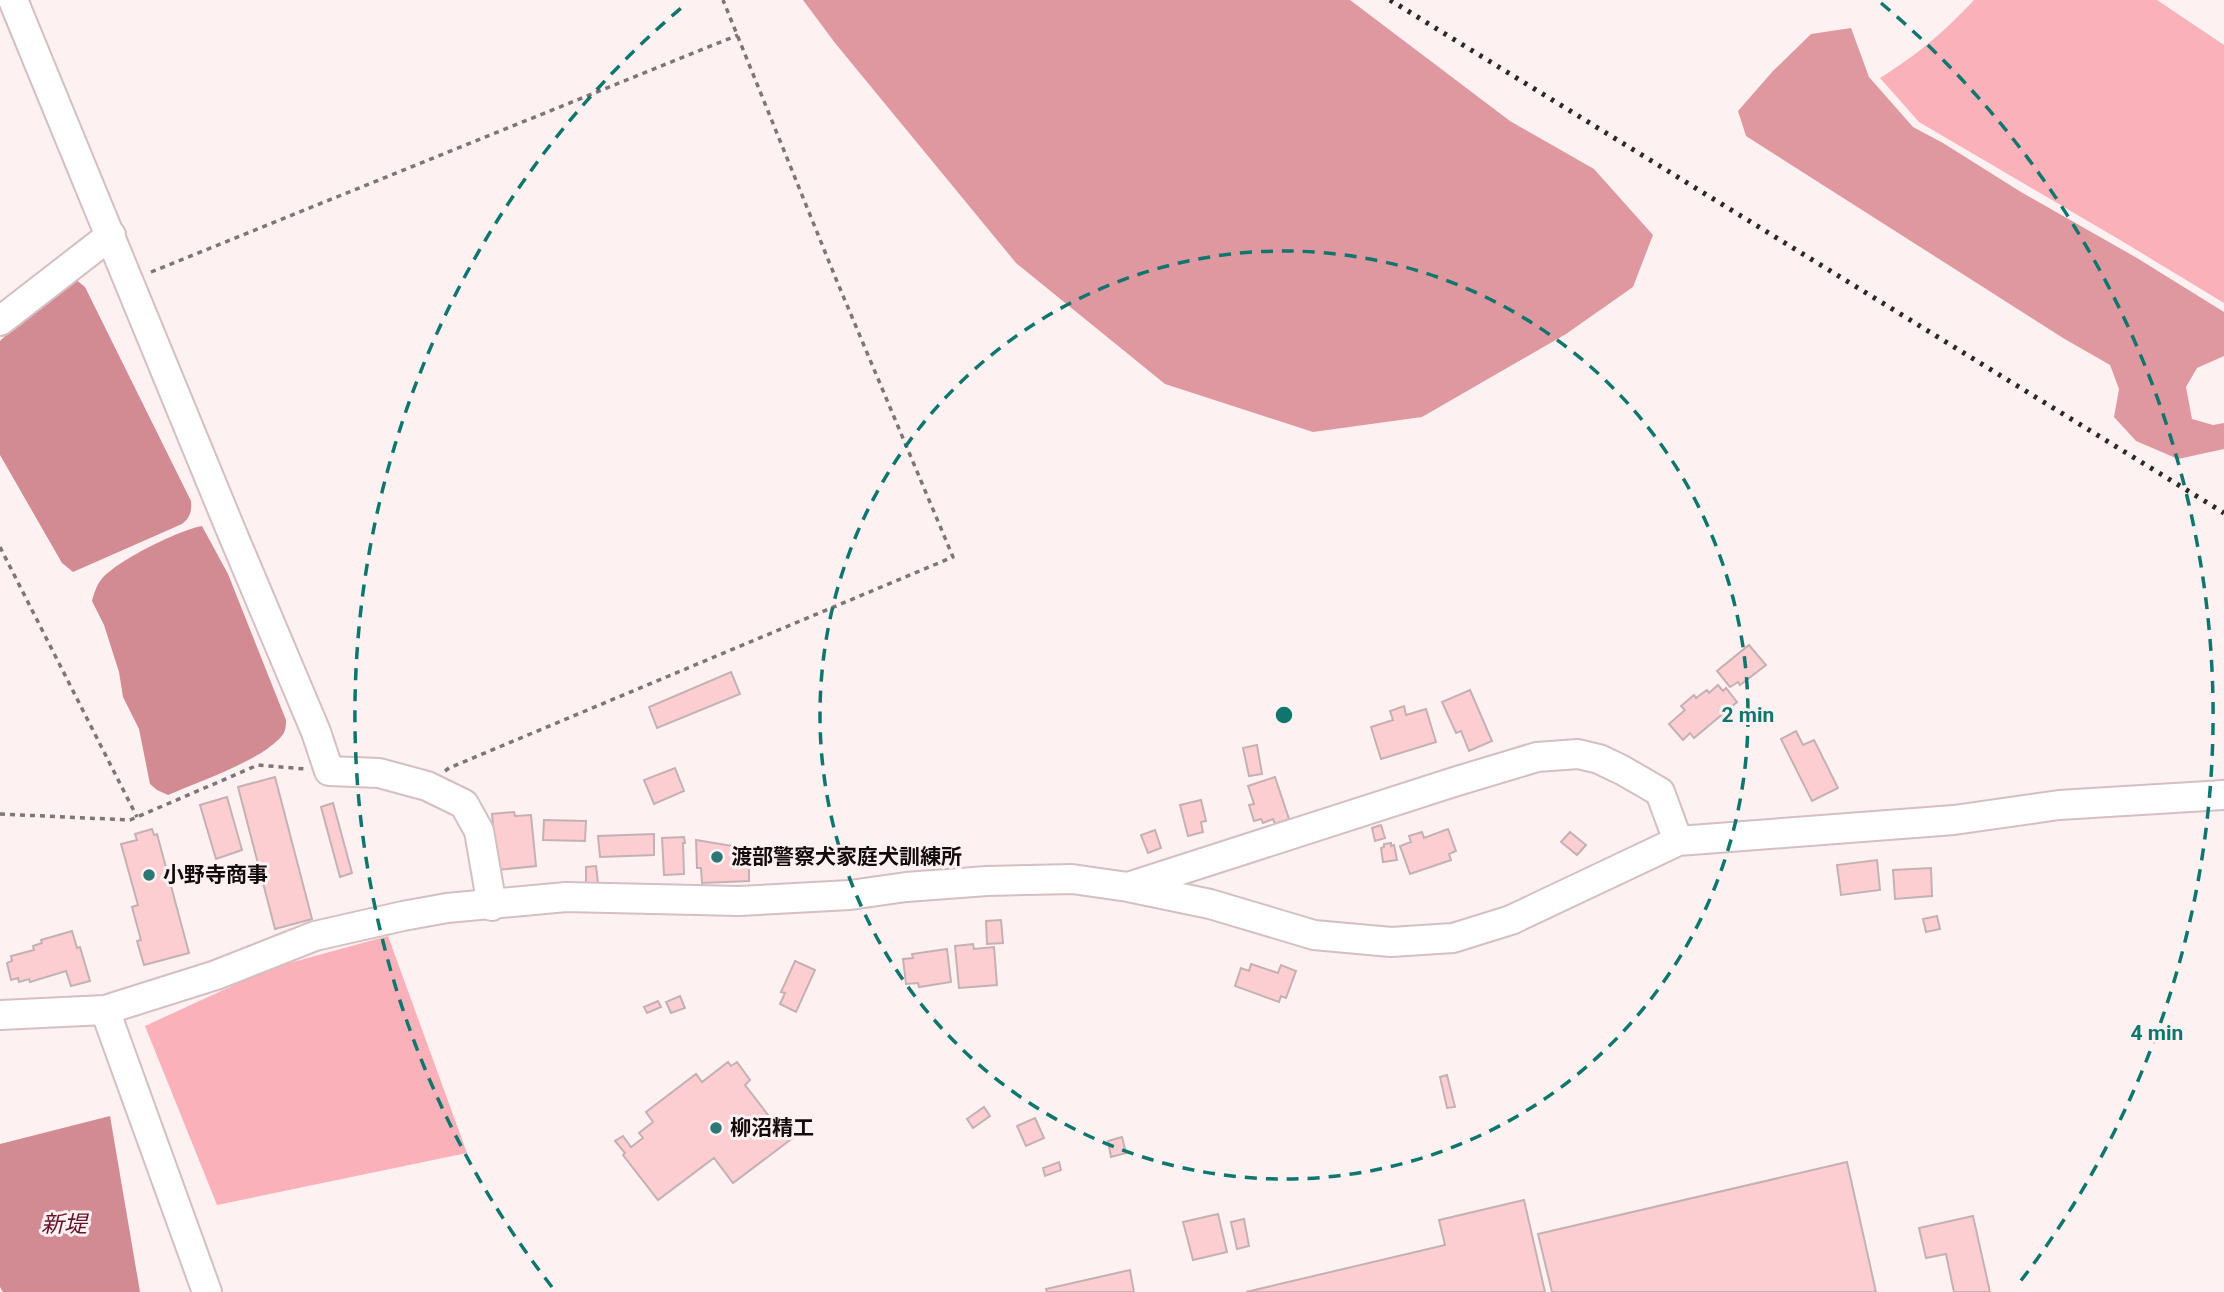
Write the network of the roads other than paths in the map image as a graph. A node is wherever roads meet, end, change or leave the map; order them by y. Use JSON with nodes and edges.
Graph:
{"nodes":[{"id":1,"x":13,"y":0,"type":"edge"},
{"id":2,"x":111,"y":235,"type":"junction"},
{"id":3,"x":0,"y":321,"type":"edge"},
{"id":4,"x":2224,"y":795,"type":"edge"},
{"id":5,"x":1678,"y":841,"type":"junction"},
{"id":6,"x":1128,"y":887,"type":"junction"},
{"id":7,"x":492,"y":906,"type":"junction"},
{"id":8,"x":105,"y":1010,"type":"junction"},
{"id":9,"x":0,"y":1014,"type":"edge"},
{"id":10,"x":207,"y":1292,"type":"edge"}],
"edges":[{"from":1,"to":2,"type":"street"},
{"from":2,"to":3,"type":"street"},
{"from":2,"to":7,"type":"street"},
{"from":4,"to":5,"type":"street"},
{"from":5,"to":6,"type":"street"},
{"from":5,"to":6,"type":"street"},
{"from":6,"to":7,"type":"street"},
{"from":7,"to":8,"type":"street"},
{"from":8,"to":9,"type":"street"},
{"from":8,"to":10,"type":"street"}]}
